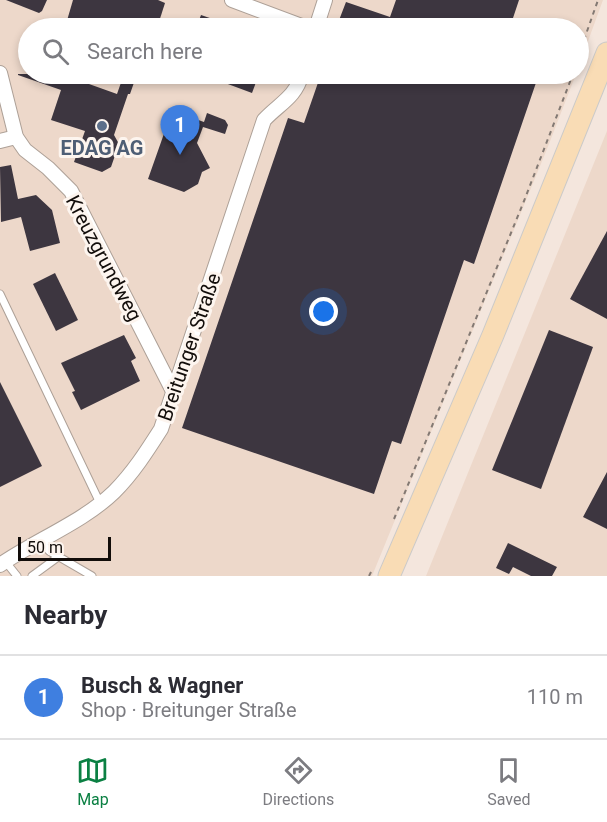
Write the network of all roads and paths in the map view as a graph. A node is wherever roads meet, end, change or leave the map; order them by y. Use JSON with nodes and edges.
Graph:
{"nodes":[{"id":1,"x":232,"y":0,"type":"edge"},
{"id":2,"x":325,"y":0,"type":"edge"},
{"id":3,"x":598,"y":0,"type":"edge"},
{"id":4,"x":280,"y":18,"type":"edge"},
{"id":5,"x":319,"y":18,"type":"edge"},
{"id":6,"x":589,"y":27,"type":"edge"},
{"id":7,"x":607,"y":53,"type":"edge"},
{"id":8,"x":0,"y":73,"type":"edge"},
{"id":9,"x":299,"y":84,"type":"edge"},
{"id":10,"x":569,"y":84,"type":"edge"},
{"id":11,"x":16,"y":137,"type":"junction"},
{"id":12,"x":0,"y":141,"type":"edge"},
{"id":13,"x":0,"y":294,"type":"edge"},
{"id":14,"x":174,"y":393,"type":"junction"},
{"id":15,"x":100,"y":503,"type":"junction"},
{"id":16,"x":390,"y":528,"type":"dead end"},
{"id":17,"x":40,"y":541,"type":"junction"},
{"id":18,"x":58,"y":557,"type":"junction"},
{"id":19,"x":2,"y":563,"type":"edge"},
{"id":20,"x":382,"y":571,"type":"edge"},
{"id":21,"x":17,"y":576,"type":"edge"},
{"id":22,"x":32,"y":576,"type":"edge"},
{"id":23,"x":92,"y":576,"type":"edge"},
{"id":24,"x":369,"y":576,"type":"edge"}],
"edges":[{"from":1,"to":4,"type":"street"},
{"from":2,"to":5,"type":"street"},
{"from":3,"to":6,"type":"path"},
{"from":7,"to":20,"type":"main road"},
{"from":8,"to":11,"type":"street","name":"Kreuzgrundweg"},
{"from":9,"to":14,"type":"street","name":"Breitunger Straße"},
{"from":10,"to":16,"type":"path"},
{"from":11,"to":12,"type":"street"},
{"from":11,"to":14,"type":"street","name":"Kreuzgrundweg"},
{"from":13,"to":15,"type":"lane"},
{"from":14,"to":15,"type":"street","name":"Breitunger Straße"},
{"from":15,"to":17,"type":"street","name":"Breitunger Straße"},
{"from":17,"to":18,"type":"lane"},
{"from":17,"to":19,"type":"street","name":"Breitunger Straße"},
{"from":18,"to":22,"type":"lane"},
{"from":18,"to":23,"type":"lane"},
{"from":19,"to":21,"type":"lane"},
{"from":20,"to":24,"type":"path"}]}
